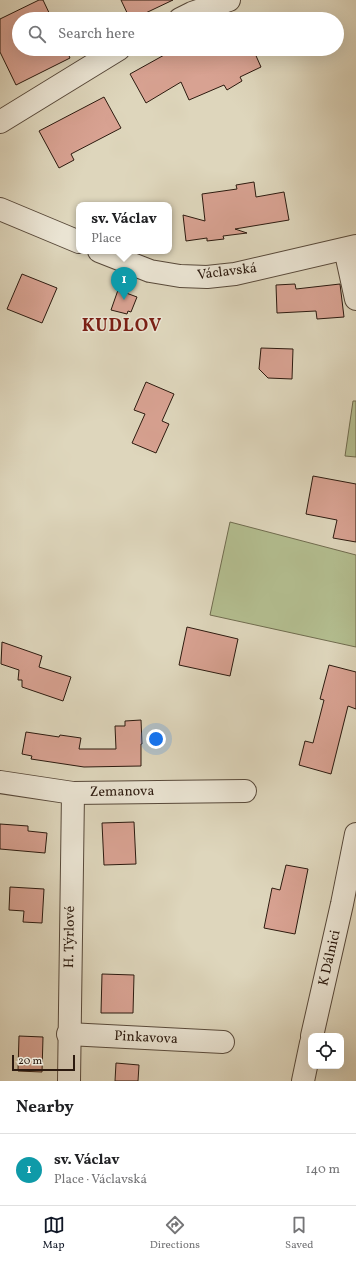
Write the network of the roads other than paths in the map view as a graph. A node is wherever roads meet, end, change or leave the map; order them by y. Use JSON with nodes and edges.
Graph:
{"nodes":[{"id":1,"x":229,"y":0,"type":"edge"},
{"id":2,"x":195,"y":12,"type":"edge"},
{"id":3,"x":108,"y":56,"type":"edge"},
{"id":4,"x":0,"y":122,"type":"edge"},
{"id":5,"x":0,"y":209,"type":"edge"},
{"id":6,"x":76,"y":241,"type":"edge"},
{"id":7,"x":351,"y":248,"type":"edge"},
{"id":8,"x":107,"y":254,"type":"edge"},
{"id":9,"x":356,"y":299,"type":"edge"},
{"id":10,"x":0,"y":782,"type":"edge"},
{"id":11,"x":245,"y":791,"type":"dead end"},
{"id":12,"x":73,"y":793,"type":"junction"},
{"id":13,"x":356,"y":834,"type":"edge"},
{"id":14,"x":313,"y":1033,"type":"edge"},
{"id":15,"x":68,"y":1034,"type":"junction"},
{"id":16,"x":223,"y":1042,"type":"dead end"},
{"id":17,"x":308,"y":1057,"type":"edge"},
{"id":18,"x":68,"y":1081,"type":"edge"},
{"id":19,"x":303,"y":1081,"type":"edge"}],
"edges":[{"from":1,"to":2,"type":"street"},
{"from":3,"to":4,"type":"street"},
{"from":5,"to":6,"type":"street"},
{"from":7,"to":8,"type":"street","name":"Václavská"},
{"from":7,"to":9,"type":"street"},
{"from":10,"to":12,"type":"street","name":"Zemanova"},
{"from":11,"to":12,"type":"street","name":"Zemanova"},
{"from":12,"to":15,"type":"street","name":"H. Týrlové"},
{"from":13,"to":14,"type":"street","name":"K Dálnici"},
{"from":15,"to":16,"type":"street","name":"Pinkavova"},
{"from":15,"to":18,"type":"street","name":"H. Týrlové"},
{"from":17,"to":19,"type":"street"}]}
